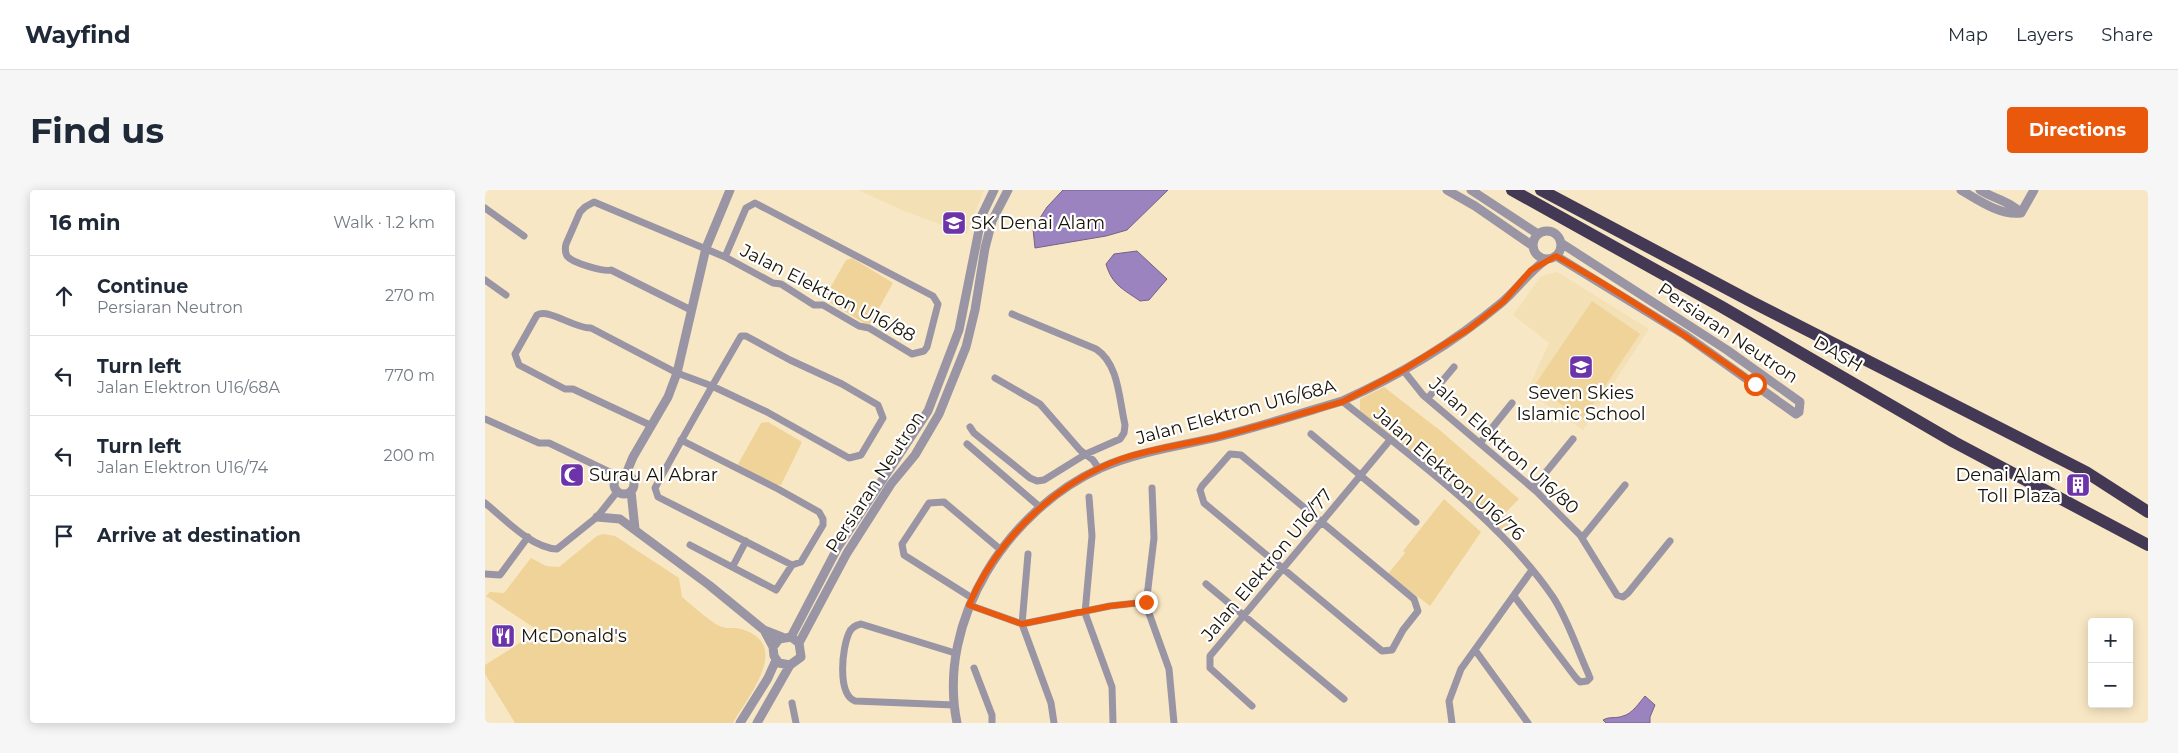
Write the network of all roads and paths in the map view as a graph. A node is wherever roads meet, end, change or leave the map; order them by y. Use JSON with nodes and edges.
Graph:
{"nodes":[{"id":1,"x":994,"y":190,"type":"edge"},
{"id":2,"x":1008,"y":190,"type":"edge"},
{"id":3,"x":1447,"y":190,"type":"edge"},
{"id":4,"x":1471,"y":190,"type":"edge"},
{"id":5,"x":1541,"y":190,"type":"edge"},
{"id":6,"x":1961,"y":190,"type":"edge"},
{"id":7,"x":1980,"y":190,"type":"edge"},
{"id":8,"x":2034,"y":190,"type":"edge"},
{"id":9,"x":727,"y":191,"type":"edge"},
{"id":10,"x":1516,"y":192,"type":"edge"},
{"id":11,"x":485,"y":208,"type":"edge"},
{"id":12,"x":2021,"y":212,"type":"junction"},
{"id":13,"x":1539,"y":234,"type":"junction"},
{"id":14,"x":524,"y":236,"type":"dead end"},
{"id":15,"x":1561,"y":243,"type":"junction"},
{"id":16,"x":706,"y":248,"type":"junction"},
{"id":17,"x":1534,"y":249,"type":"junction"},
{"id":18,"x":725,"y":256,"type":"junction"},
{"id":19,"x":1551,"y":257,"type":"junction"},
{"id":20,"x":1531,"y":270,"type":"junction"},
{"id":21,"x":485,"y":280,"type":"edge"},
{"id":22,"x":506,"y":295,"type":"dead end"},
{"id":23,"x":691,"y":310,"type":"junction"},
{"id":24,"x":1012,"y":314,"type":"dead end"},
{"id":25,"x":1454,"y":367,"type":"dead end"},
{"id":26,"x":1403,"y":370,"type":"junction"},
{"id":27,"x":677,"y":373,"type":"junction"},
{"id":28,"x":995,"y":378,"type":"dead end"},
{"id":29,"x":712,"y":386,"type":"junction"},
{"id":30,"x":1428,"y":398,"type":"junction"},
{"id":31,"x":1342,"y":402,"type":"junction"},
{"id":32,"x":1512,"y":403,"type":"dead end"},
{"id":33,"x":485,"y":419,"type":"edge"},
{"id":34,"x":650,"y":425,"type":"junction"},
{"id":35,"x":970,"y":427,"type":"dead end"},
{"id":36,"x":1311,"y":434,"type":"dead end"},
{"id":37,"x":1573,"y":439,"type":"dead end"},
{"id":38,"x":681,"y":440,"type":"junction"},
{"id":39,"x":1390,"y":440,"type":"junction"},
{"id":40,"x":1480,"y":443,"type":"junction"},
{"id":41,"x":967,"y":444,"type":"dead end"},
{"id":42,"x":1086,"y":454,"type":"junction"},
{"id":43,"x":1099,"y":469,"type":"junction"},
{"id":44,"x":622,"y":475,"type":"junction"},
{"id":45,"x":1361,"y":476,"type":"junction"},
{"id":46,"x":1625,"y":485,"type":"dead end"},
{"id":47,"x":1152,"y":488,"type":"dead end"},
{"id":48,"x":1533,"y":488,"type":"junction"},
{"id":49,"x":624,"y":493,"type":"junction"},
{"id":50,"x":1089,"y":497,"type":"dead end"},
{"id":51,"x":485,"y":503,"type":"edge"},
{"id":52,"x":1041,"y":508,"type":"junction"},
{"id":53,"x":2148,"y":512,"type":"edge"},
{"id":54,"x":597,"y":517,"type":"junction"},
{"id":55,"x":1322,"y":522,"type":"junction"},
{"id":56,"x":1416,"y":522,"type":"dead end"},
{"id":57,"x":635,"y":529,"type":"junction"},
{"id":58,"x":528,"y":537,"type":"junction"},
{"id":59,"x":1582,"y":538,"type":"junction"},
{"id":60,"x":746,"y":541,"type":"junction"},
{"id":61,"x":1669,"y":541,"type":"dead end"},
{"id":62,"x":690,"y":545,"type":"dead end"},
{"id":63,"x":2148,"y":546,"type":"edge"},
{"id":64,"x":1001,"y":550,"type":"junction"},
{"id":65,"x":1028,"y":554,"type":"dead end"},
{"id":66,"x":792,"y":565,"type":"junction"},
{"id":67,"x":733,"y":566,"type":"junction"},
{"id":68,"x":1283,"y":568,"type":"junction"},
{"id":69,"x":1532,"y":570,"type":"junction"},
{"id":70,"x":485,"y":574,"type":"edge"},
{"id":71,"x":1207,"y":584,"type":"dead end"},
{"id":72,"x":1514,"y":596,"type":"junction"},
{"id":73,"x":971,"y":602,"type":"junction"},
{"id":74,"x":1146,"y":602,"type":"junction"},
{"id":75,"x":1085,"y":613,"type":"junction"},
{"id":76,"x":1244,"y":615,"type":"junction"},
{"id":77,"x":1022,"y":624,"type":"junction"},
{"id":78,"x":765,"y":630,"type":"junction"},
{"id":79,"x":787,"y":637,"type":"junction"},
{"id":80,"x":799,"y":643,"type":"junction"},
{"id":81,"x":773,"y":646,"type":"junction"},
{"id":82,"x":1475,"y":650,"type":"junction"},
{"id":83,"x":955,"y":652,"type":"junction"},
{"id":84,"x":776,"y":660,"type":"junction"},
{"id":85,"x":790,"y":665,"type":"junction"},
{"id":86,"x":974,"y":668,"type":"dead end"},
{"id":87,"x":1344,"y":699,"type":"dead end"},
{"id":88,"x":792,"y":703,"type":"dead end"},
{"id":89,"x":954,"y":705,"type":"junction"},
{"id":90,"x":1252,"y":706,"type":"dead end"},
{"id":91,"x":740,"y":723,"type":"edge"},
{"id":92,"x":757,"y":723,"type":"edge"},
{"id":93,"x":796,"y":723,"type":"edge"},
{"id":94,"x":957,"y":723,"type":"edge"},
{"id":95,"x":993,"y":723,"type":"edge"},
{"id":96,"x":1054,"y":723,"type":"edge"},
{"id":97,"x":1113,"y":723,"type":"edge"},
{"id":98,"x":1174,"y":723,"type":"edge"},
{"id":99,"x":1452,"y":723,"type":"edge"},
{"id":100,"x":1528,"y":723,"type":"edge"}],
"edges":[{"from":1,"to":79,"type":"street","name":"Persiaran Neutron"},
{"from":2,"to":80,"type":"street","name":"Persiaran Neutron"},
{"from":3,"to":17,"type":"street"},
{"from":4,"to":13,"type":"street"},
{"from":5,"to":53,"type":"highway","name":"DASH"},
{"from":6,"to":12,"type":"street"},
{"from":7,"to":12,"type":"street"},
{"from":8,"to":12,"type":"street"},
{"from":9,"to":16,"type":"street"},
{"from":10,"to":63,"type":"highway","name":"DASH"},
{"from":11,"to":14,"type":"street"},
{"from":13,"to":15,"type":"street"},
{"from":13,"to":17,"type":"street"},
{"from":15,"to":19,"type":"street"},
{"from":15,"to":19,"type":"street","name":"Persiaran Neutron"},
{"from":16,"to":18,"type":"street"},
{"from":16,"to":23,"type":"street"},
{"from":16,"to":23,"type":"street"},
{"from":17,"to":19,"type":"street"},
{"from":17,"to":20,"type":"street"},
{"from":18,"to":18,"type":"street","name":"Jalan Elektron U16/88"},
{"from":19,"to":20,"type":"street"},
{"from":20,"to":26,"type":"street","name":"Jalan Elektron U16/68A"},
{"from":21,"to":22,"type":"street"},
{"from":23,"to":27,"type":"street"},
{"from":24,"to":42,"type":"street"},
{"from":25,"to":30,"type":"street"},
{"from":26,"to":30,"type":"street","name":"Jalan Elektron U16/80"},
{"from":26,"to":31,"type":"street","name":"Jalan Elektron U16/68A"},
{"from":27,"to":29,"type":"street"},
{"from":27,"to":34,"type":"street"},
{"from":27,"to":34,"type":"street"},
{"from":28,"to":42,"type":"street"},
{"from":29,"to":29,"type":"street"},
{"from":29,"to":38,"type":"street"},
{"from":30,"to":40,"type":"street","name":"Jalan Elektron U16/80"},
{"from":31,"to":39,"type":"street","name":"Jalan Elektron U16/76"},
{"from":31,"to":43,"type":"street","name":"Jalan Elektron U16/68A"},
{"from":32,"to":40,"type":"street"},
{"from":33,"to":44,"type":"street"},
{"from":34,"to":44,"type":"street"},
{"from":35,"to":42,"type":"street"},
{"from":36,"to":45,"type":"street"},
{"from":37,"to":48,"type":"street"},
{"from":38,"to":60,"type":"street"},
{"from":38,"to":66,"type":"street"},
{"from":39,"to":45,"type":"street","name":"Jalan Elektron U16/77"},
{"from":39,"to":69,"type":"street","name":"Jalan Elektron U16/76"},
{"from":40,"to":48,"type":"street","name":"Jalan Elektron U16/80"},
{"from":41,"to":52,"type":"street"},
{"from":42,"to":43,"type":"street"},
{"from":43,"to":52,"type":"street","name":"Jalan Elektron U16/68A"},
{"from":44,"to":49,"type":"street"},
{"from":44,"to":49,"type":"street"},
{"from":45,"to":55,"type":"street","name":"Jalan Elektron U16/77"},
{"from":45,"to":56,"type":"street"},
{"from":46,"to":59,"type":"street"},
{"from":47,"to":74,"type":"street"},
{"from":48,"to":59,"type":"street","name":"Jalan Elektron U16/80"},
{"from":49,"to":54,"type":"street"},
{"from":49,"to":57,"type":"street"},
{"from":50,"to":75,"type":"street"},
{"from":51,"to":58,"type":"street"},
{"from":52,"to":64,"type":"street","name":"Jalan Elektron U16/68A"},
{"from":54,"to":57,"type":"street"},
{"from":54,"to":58,"type":"street"},
{"from":55,"to":68,"type":"street","name":"Jalan Elektron U16/77"},
{"from":55,"to":68,"type":"street"},
{"from":55,"to":68,"type":"street"},
{"from":57,"to":78,"type":"street"},
{"from":58,"to":70,"type":"street"},
{"from":59,"to":61,"type":"street","name":"Jalan Elektron U16/80"},
{"from":60,"to":66,"type":"street"},
{"from":60,"to":67,"type":"street"},
{"from":62,"to":67,"type":"street"},
{"from":64,"to":73,"type":"street","name":"Jalan Elektron U16/68A"},
{"from":64,"to":73,"type":"street"},
{"from":65,"to":77,"type":"street"},
{"from":66,"to":67,"type":"street"},
{"from":68,"to":76,"type":"street","name":"Jalan Elektron U16/77"},
{"from":69,"to":72,"type":"street"},
{"from":69,"to":72,"type":"street","name":"Jalan Elektron U16/76"},
{"from":71,"to":76,"type":"street"},
{"from":72,"to":82,"type":"street"},
{"from":73,"to":77,"type":"street"},
{"from":73,"to":83,"type":"street","name":"Jalan Elektron U16/68A"},
{"from":74,"to":75,"type":"street"},
{"from":74,"to":98,"type":"street"},
{"from":75,"to":77,"type":"street"},
{"from":75,"to":97,"type":"street"},
{"from":76,"to":87,"type":"street"},
{"from":76,"to":90,"type":"street","name":"Jalan Elektron U16/77"},
{"from":77,"to":96,"type":"street"},
{"from":78,"to":79,"type":"street"},
{"from":78,"to":81,"type":"street"},
{"from":79,"to":80,"type":"street"},
{"from":79,"to":81,"type":"street"},
{"from":80,"to":85,"type":"street"},
{"from":81,"to":84,"type":"street"},
{"from":82,"to":99,"type":"street"},
{"from":82,"to":100,"type":"street"},
{"from":83,"to":89,"type":"street","name":"Jalan Elektron U16/68A"},
{"from":83,"to":89,"type":"street"},
{"from":84,"to":85,"type":"street"},
{"from":84,"to":91,"type":"street"},
{"from":85,"to":92,"type":"street"},
{"from":86,"to":95,"type":"street"},
{"from":88,"to":93,"type":"street"},
{"from":89,"to":94,"type":"street","name":"Jalan Elektron U16/68A"}]}
